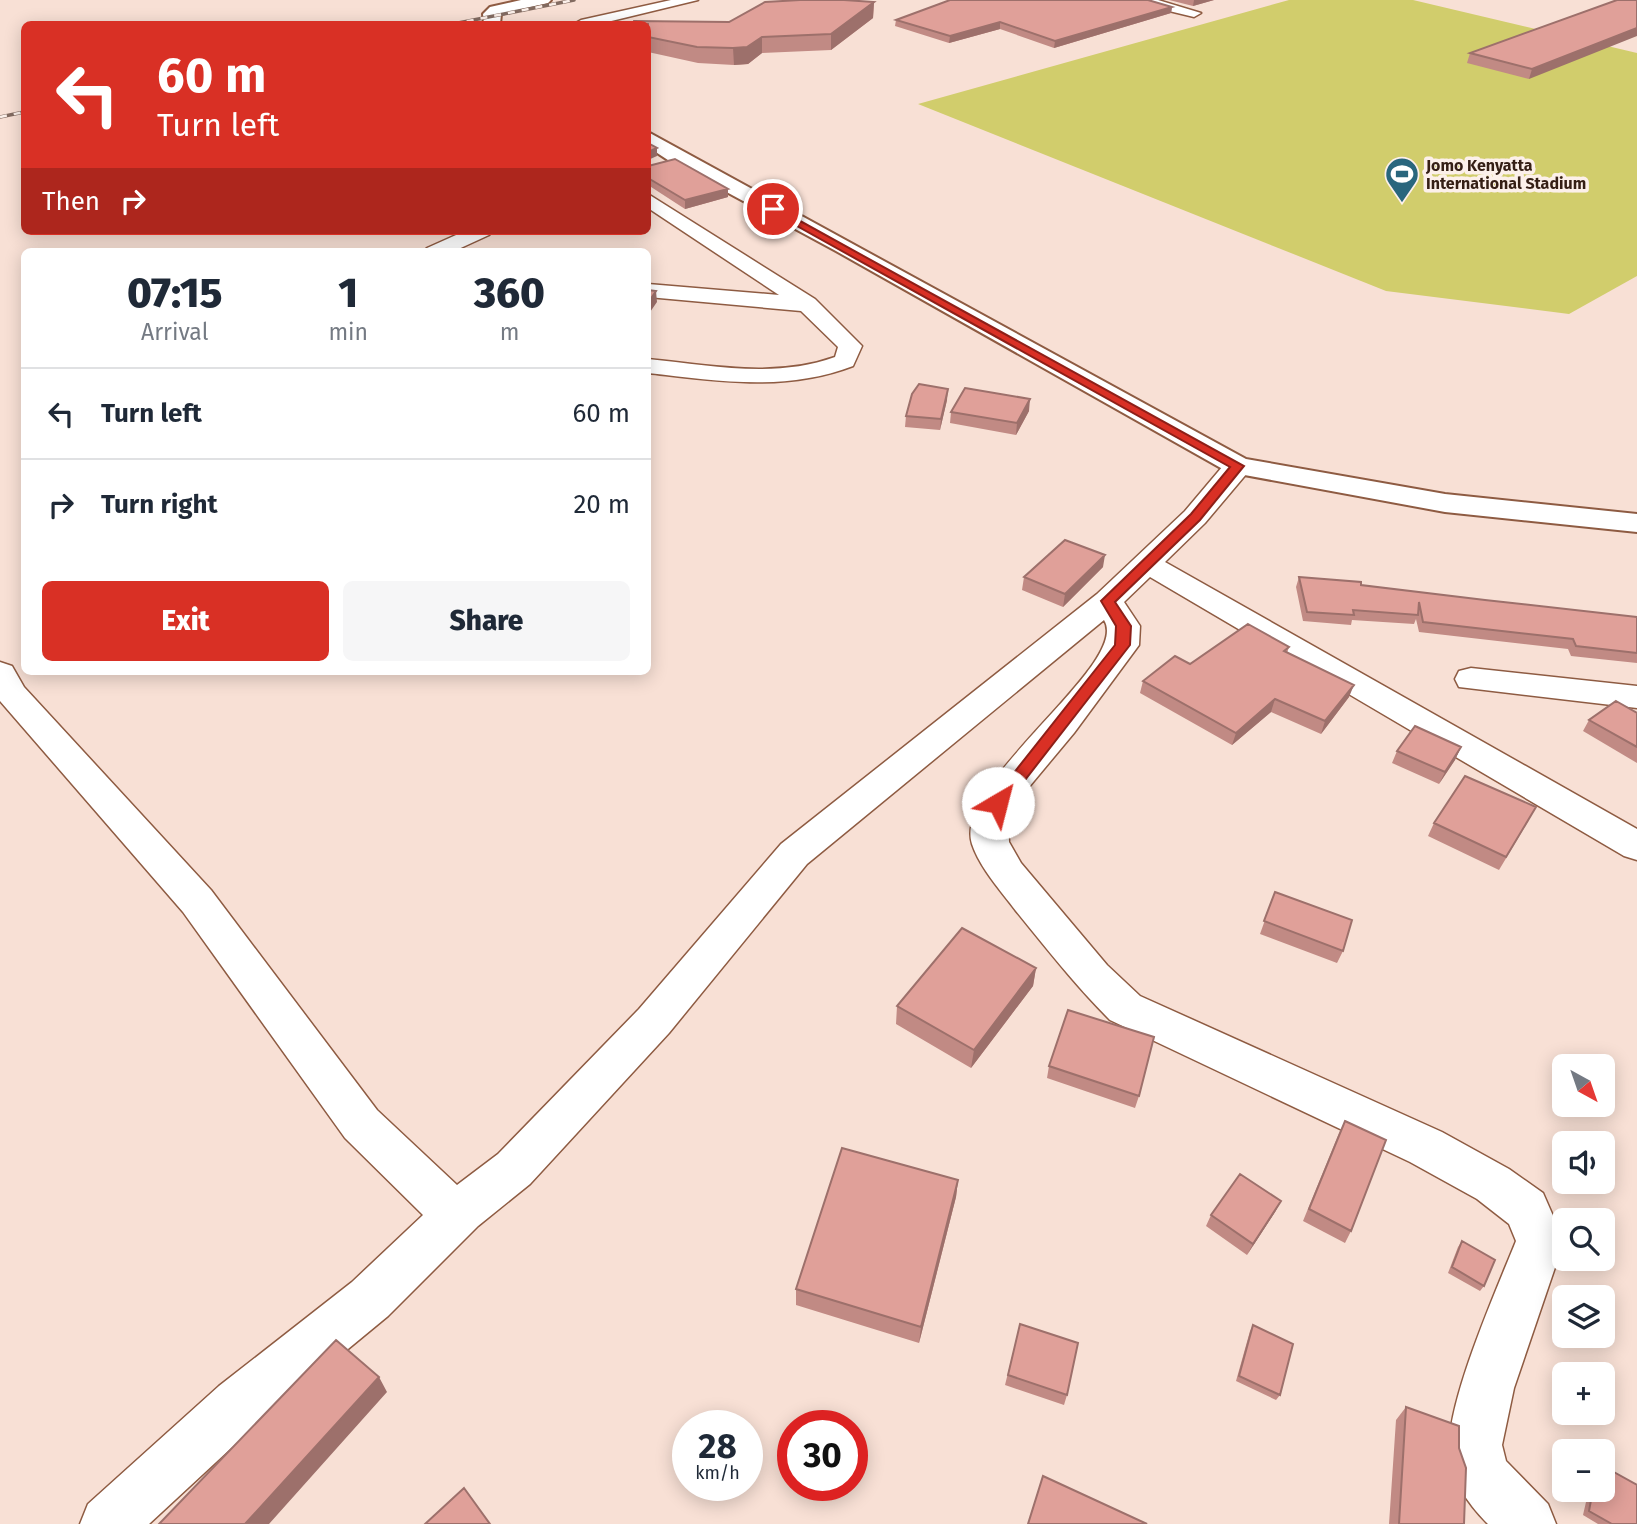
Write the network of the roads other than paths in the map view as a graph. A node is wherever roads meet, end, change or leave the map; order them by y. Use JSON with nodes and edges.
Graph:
{"nodes":[{"id":1,"x":543,"y":0,"type":"edge"},
{"id":2,"x":691,"y":0,"type":"edge"},
{"id":3,"x":1145,"y":1,"type":"edge"},
{"id":4,"x":1194,"y":13,"type":"dead end"},
{"id":5,"x":492,"y":21,"type":"edge"},
{"id":6,"x":595,"y":21,"type":"edge"},
{"id":7,"x":651,"y":142,"type":"edge"},
{"id":8,"x":651,"y":202,"type":"edge"},
{"id":9,"x":473,"y":235,"type":"edge"},
{"id":10,"x":443,"y":248,"type":"edge"},
{"id":11,"x":651,"y":291,"type":"edge"},
{"id":12,"x":807,"y":304,"type":"junction"},
{"id":13,"x":651,"y":366,"type":"edge"},
{"id":14,"x":1238,"y":466,"type":"junction"},
{"id":15,"x":1637,"y":523,"type":"edge"},
{"id":16,"x":1146,"y":564,"type":"junction"},
{"id":17,"x":1108,"y":601,"type":"junction"},
{"id":18,"x":0,"y":673,"type":"edge"},
{"id":19,"x":1471,"y":679,"type":"dead end"},
{"id":20,"x":1635,"y":697,"type":"edge"},
{"id":21,"x":1637,"y":846,"type":"edge"},
{"id":22,"x":461,"y":1210,"type":"junction"},
{"id":23,"x":108,"y":1524,"type":"edge"},
{"id":24,"x":1528,"y":1524,"type":"edge"}],
"edges":[{"from":1,"to":5,"type":"street"},
{"from":2,"to":6,"type":"street"},
{"from":3,"to":4,"type":"street"},
{"from":7,"to":14,"type":"street"},
{"from":8,"to":12,"type":"street"},
{"from":9,"to":10,"type":"street"},
{"from":11,"to":12,"type":"street"},
{"from":12,"to":13,"type":"street"},
{"from":14,"to":15,"type":"street"},
{"from":14,"to":16,"type":"street"},
{"from":16,"to":17,"type":"street"},
{"from":16,"to":21,"type":"street"},
{"from":17,"to":22,"type":"street"},
{"from":17,"to":24,"type":"street"},
{"from":18,"to":22,"type":"street"},
{"from":19,"to":20,"type":"street"},
{"from":22,"to":23,"type":"street"}]}
